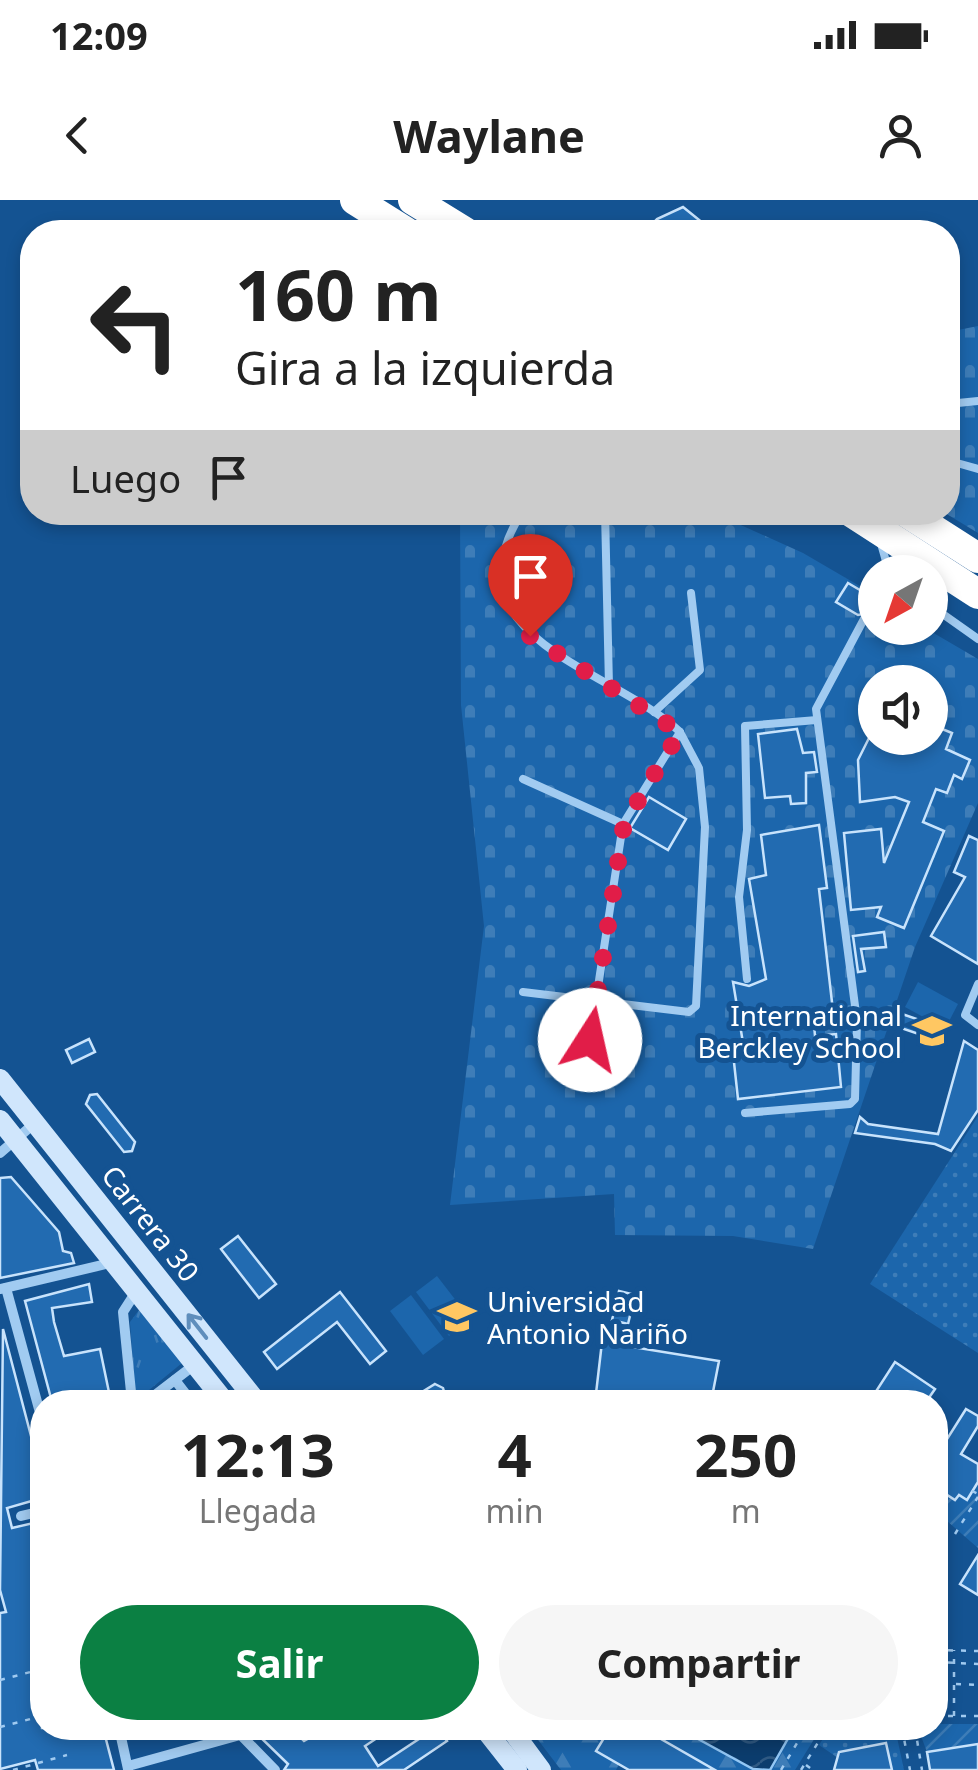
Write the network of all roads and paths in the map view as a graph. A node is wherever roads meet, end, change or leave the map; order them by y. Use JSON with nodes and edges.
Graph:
{"nodes":[{"id":1,"x":355,"y":200,"type":"edge"},
{"id":2,"x":413,"y":200,"type":"edge"},
{"id":3,"x":387,"y":220,"type":"edge"},
{"id":4,"x":446,"y":220,"type":"edge"},
{"id":5,"x":515,"y":525,"type":"edge"},
{"id":6,"x":605,"y":525,"type":"edge"},
{"id":7,"x":870,"y":525,"type":"edge"},
{"id":8,"x":926,"y":525,"type":"edge"},
{"id":9,"x":878,"y":530,"type":"junction"},
{"id":10,"x":885,"y":555,"type":"edge"},
{"id":11,"x":978,"y":558,"type":"edge"},
{"id":12,"x":691,"y":594,"type":"dead end"},
{"id":13,"x":978,"y":594,"type":"edge"},
{"id":14,"x":948,"y":618,"type":"edge"},
{"id":15,"x":858,"y":630,"type":"edge"},
{"id":16,"x":978,"y":639,"type":"edge"},
{"id":17,"x":610,"y":686,"type":"junction"},
{"id":18,"x":654,"y":712,"type":"junction"},
{"id":19,"x":817,"y":720,"type":"junction"},
{"id":20,"x":680,"y":732,"type":"junction"},
{"id":21,"x":523,"y":779,"type":"dead end"},
{"id":22,"x":624,"y":824,"type":"junction"},
{"id":23,"x":748,"y":979,"type":"dead end"},
{"id":24,"x":978,"y":984,"type":"edge"},
{"id":25,"x":522,"y":992,"type":"dead end"},
{"id":26,"x":598,"y":1000,"type":"junction"},
{"id":27,"x":978,"y":1024,"type":"edge"},
{"id":28,"x":590,"y":1040,"type":"dead end"},
{"id":29,"x":3,"y":1090,"type":"edge"},
{"id":30,"x":744,"y":1113,"type":"dead end"},
{"id":31,"x":0,"y":1120,"type":"edge"},
{"id":32,"x":36,"y":1122,"type":"junction"},
{"id":33,"x":16,"y":1138,"type":"junction"},
{"id":34,"x":0,"y":1153,"type":"edge"},
{"id":35,"x":106,"y":1264,"type":"dead end"},
{"id":36,"x":3,"y":1289,"type":"edge"},
{"id":37,"x":132,"y":1298,"type":"dead end"},
{"id":38,"x":189,"y":1369,"type":"dead end"},
{"id":39,"x":175,"y":1380,"type":"junction"},
{"id":40,"x":33,"y":1390,"type":"edge"},
{"id":41,"x":131,"y":1390,"type":"edge"},
{"id":42,"x":162,"y":1390,"type":"edge"},
{"id":43,"x":183,"y":1390,"type":"edge"},
{"id":44,"x":213,"y":1390,"type":"edge"},
{"id":45,"x":248,"y":1390,"type":"edge"},
{"id":46,"x":972,"y":1491,"type":"dead end"},
{"id":47,"x":978,"y":1496,"type":"edge"},
{"id":48,"x":30,"y":1514,"type":"edge"},
{"id":49,"x":21,"y":1516,"type":"dead end"},
{"id":50,"x":954,"y":1534,"type":"dead end"},
{"id":51,"x":948,"y":1650,"type":"edge"},
{"id":52,"x":954,"y":1650,"type":"junction"},
{"id":53,"x":978,"y":1651,"type":"edge"},
{"id":54,"x":948,"y":1662,"type":"edge"},
{"id":55,"x":954,"y":1662,"type":"junction"},
{"id":56,"x":978,"y":1664,"type":"edge"},
{"id":57,"x":30,"y":1671,"type":"edge"},
{"id":58,"x":0,"y":1680,"type":"edge"},
{"id":59,"x":954,"y":1684,"type":"junction"},
{"id":60,"x":978,"y":1685,"type":"edge"},
{"id":61,"x":948,"y":1716,"type":"edge"},
{"id":62,"x":954,"y":1716,"type":"junction"},
{"id":63,"x":978,"y":1716,"type":"edge"},
{"id":64,"x":30,"y":1719,"type":"edge"},
{"id":65,"x":0,"y":1728,"type":"edge"},
{"id":66,"x":121,"y":1740,"type":"edge"},
{"id":67,"x":210,"y":1740,"type":"edge"},
{"id":68,"x":246,"y":1740,"type":"edge"},
{"id":69,"x":493,"y":1740,"type":"edge"},
{"id":70,"x":519,"y":1740,"type":"edge"},
{"id":71,"x":799,"y":1740,"type":"edge"},
{"id":72,"x":819,"y":1740,"type":"edge"},
{"id":73,"x":904,"y":1740,"type":"edge"},
{"id":74,"x":917,"y":1740,"type":"edge"},
{"id":75,"x":67,"y":1756,"type":"dead end"},
{"id":76,"x":804,"y":1764,"type":"junction"},
{"id":77,"x":128,"y":1768,"type":"edge"},
{"id":78,"x":13,"y":1770,"type":"edge"},
{"id":79,"x":275,"y":1770,"type":"edge"},
{"id":80,"x":517,"y":1770,"type":"edge"},
{"id":81,"x":541,"y":1770,"type":"edge"},
{"id":82,"x":781,"y":1770,"type":"edge"},
{"id":83,"x":801,"y":1770,"type":"edge"},
{"id":84,"x":814,"y":1770,"type":"edge"},
{"id":85,"x":910,"y":1770,"type":"edge"},
{"id":86,"x":922,"y":1770,"type":"edge"}],
"edges":[{"from":1,"to":3,"type":"highway"},
{"from":2,"to":4,"type":"highway"},
{"from":5,"to":17,"type":"lane"},
{"from":6,"to":17,"type":"lane"},
{"from":7,"to":9,"type":"highway"},
{"from":8,"to":11,"type":"highway"},
{"from":9,"to":10,"type":"lane"},
{"from":9,"to":13,"type":"highway"},
{"from":12,"to":18,"type":"lane"},
{"from":14,"to":16,"type":"lane"},
{"from":15,"to":19,"type":"lane"},
{"from":17,"to":18,"type":"lane"},
{"from":18,"to":20,"type":"lane"},
{"from":19,"to":23,"type":"lane"},
{"from":19,"to":30,"type":"lane"},
{"from":20,"to":22,"type":"lane"},
{"from":20,"to":26,"type":"lane"},
{"from":21,"to":22,"type":"lane"},
{"from":22,"to":26,"type":"lane"},
{"from":24,"to":27,"type":"lane"},
{"from":25,"to":26,"type":"lane"},
{"from":26,"to":28,"type":"lane"},
{"from":29,"to":32,"type":"main road","name":"Carrera 30"},
{"from":31,"to":33,"type":"main road","name":"Carrera 30"},
{"from":32,"to":33,"type":"street"},
{"from":45,"to":32,"type":"main road","name":"Carrera 30","one_way":true},
{"from":33,"to":34,"type":"street"},
{"from":33,"to":44,"type":"main road","name":"Carrera 30"},
{"from":35,"to":36,"type":"street"},
{"from":36,"to":40,"type":"street"},
{"from":37,"to":41,"type":"street"},
{"from":38,"to":39,"type":"street"},
{"from":39,"to":42,"type":"street"},
{"from":39,"to":43,"type":"street"},
{"from":46,"to":47,"type":"path"},
{"from":47,"to":50,"type":"path"},
{"from":48,"to":49,"type":"street"},
{"from":51,"to":52,"type":"path"},
{"from":52,"to":53,"type":"path"},
{"from":52,"to":55,"type":"path"},
{"from":54,"to":55,"type":"path"},
{"from":55,"to":56,"type":"path"},
{"from":55,"to":59,"type":"path"},
{"from":57,"to":58,"type":"path"},
{"from":59,"to":60,"type":"path"},
{"from":59,"to":62,"type":"path"},
{"from":61,"to":62,"type":"path"},
{"from":62,"to":63,"type":"path"},
{"from":64,"to":65,"type":"path"},
{"from":66,"to":77,"type":"street"},
{"from":67,"to":77,"type":"street"},
{"from":68,"to":79,"type":"street"},
{"from":69,"to":80,"type":"main road"},
{"from":70,"to":81,"type":"main road"},
{"from":71,"to":82,"type":"path"},
{"from":72,"to":76,"type":"path"},
{"from":73,"to":85,"type":"path"},
{"from":74,"to":86,"type":"path"},
{"from":75,"to":78,"type":"path"},
{"from":76,"to":83,"type":"path"},
{"from":76,"to":84,"type":"path"}]}
